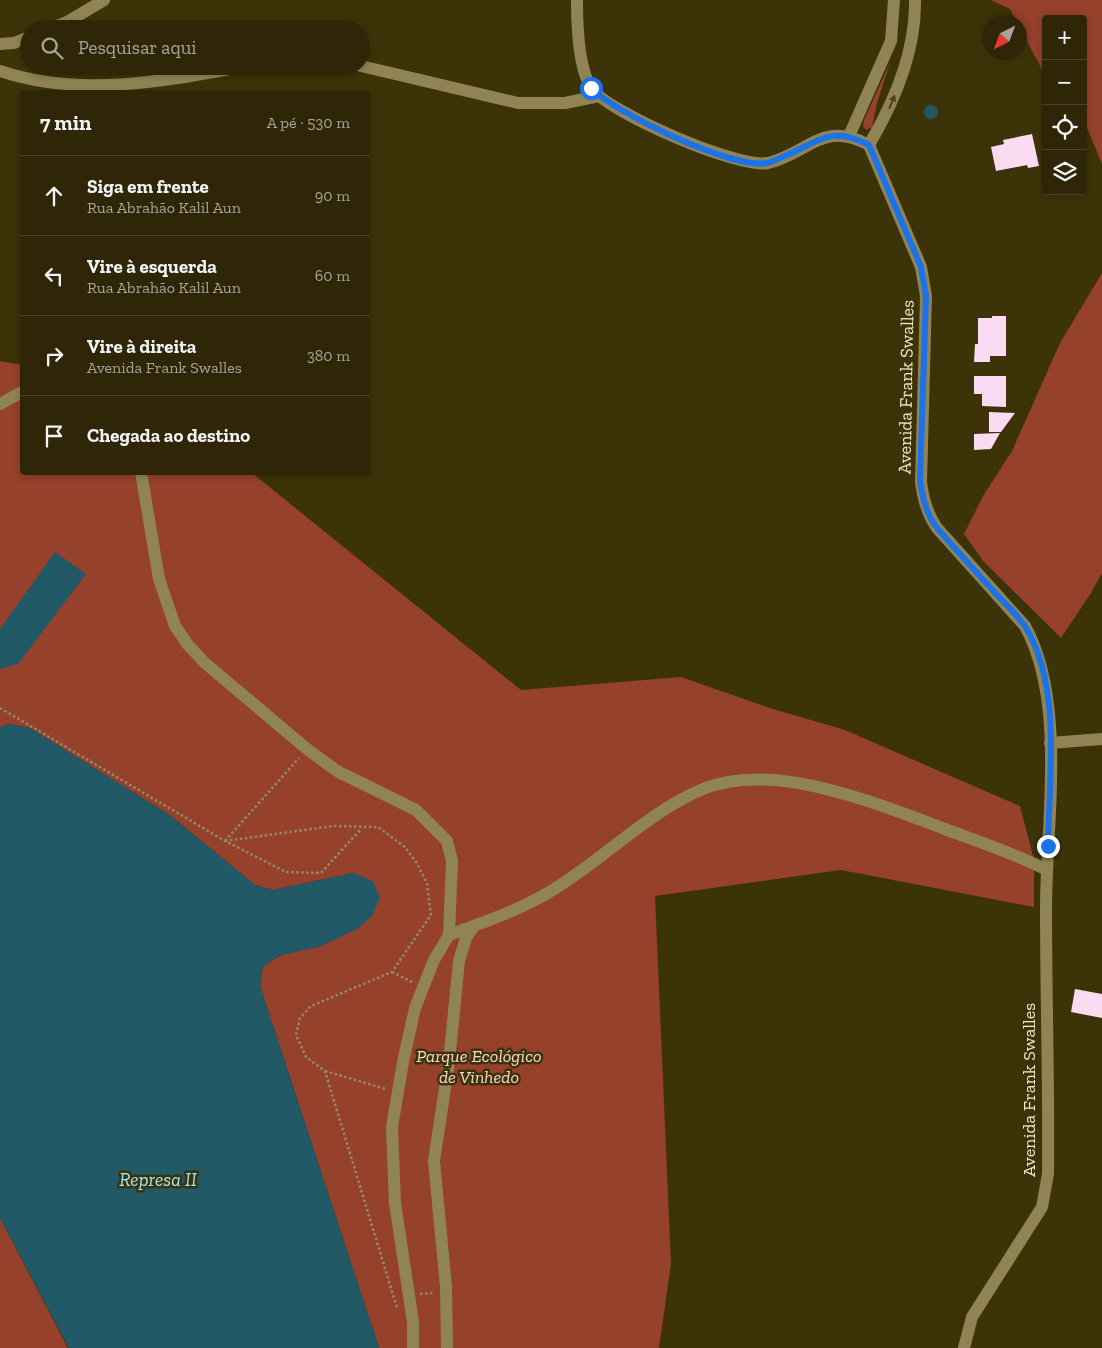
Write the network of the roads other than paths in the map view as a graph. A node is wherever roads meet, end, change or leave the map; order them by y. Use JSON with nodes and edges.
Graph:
{"nodes":[{"id":1,"x":104,"y":0,"type":"edge"},
{"id":2,"x":577,"y":0,"type":"edge"},
{"id":3,"x":894,"y":0,"type":"edge"},
{"id":4,"x":915,"y":0,"type":"edge"},
{"id":5,"x":70,"y":20,"type":"edge"},
{"id":6,"x":20,"y":41,"type":"edge"},
{"id":7,"x":891,"y":41,"type":"junction"},
{"id":8,"x":0,"y":44,"type":"edge"},
{"id":9,"x":911,"y":49,"type":"junction"},
{"id":10,"x":370,"y":68,"type":"edge"},
{"id":11,"x":0,"y":71,"type":"edge"},
{"id":12,"x":197,"y":75,"type":"edge"},
{"id":13,"x":599,"y":96,"type":"junction"},
{"id":14,"x":850,"y":136,"type":"junction"},
{"id":15,"x":869,"y":145,"type":"junction"},
{"id":16,"x":20,"y":393,"type":"edge"},
{"id":17,"x":0,"y":404,"type":"edge"},
{"id":18,"x":142,"y":475,"type":"edge"},
{"id":19,"x":1102,"y":739,"type":"edge"},
{"id":20,"x":1050,"y":744,"type":"junction"},
{"id":21,"x":1046,"y":870,"type":"junction"},
{"id":22,"x":474,"y":926,"type":"junction"},
{"id":23,"x":449,"y":935,"type":"junction"},
{"id":24,"x":413,"y":1348,"type":"edge"},
{"id":25,"x":447,"y":1348,"type":"edge"},
{"id":26,"x":964,"y":1348,"type":"edge"}],
"edges":[{"from":1,"to":5,"type":"street"},
{"from":2,"to":13,"type":"street"},
{"from":3,"to":7,"type":"street"},
{"from":4,"to":9,"type":"street"},
{"from":6,"to":8,"type":"street"},
{"from":7,"to":9,"type":"street"},
{"from":7,"to":14,"type":"street"},
{"from":15,"to":9,"type":"street","one_way":true},
{"from":10,"to":13,"type":"street"},
{"from":11,"to":12,"type":"street"},
{"from":13,"to":14,"type":"street"},
{"from":14,"to":15,"type":"street"},
{"from":15,"to":20,"type":"street","name":"Avenida Frank Swalles"},
{"from":16,"to":17,"type":"street"},
{"from":18,"to":23,"type":"street"},
{"from":19,"to":20,"type":"street"},
{"from":20,"to":21,"type":"street","name":"Avenida Frank Swalles"},
{"from":21,"to":22,"type":"street"},
{"from":21,"to":26,"type":"street","name":"Avenida Frank Swalles"},
{"from":22,"to":23,"type":"street"},
{"from":22,"to":25,"type":"street"},
{"from":23,"to":24,"type":"street"}]}
